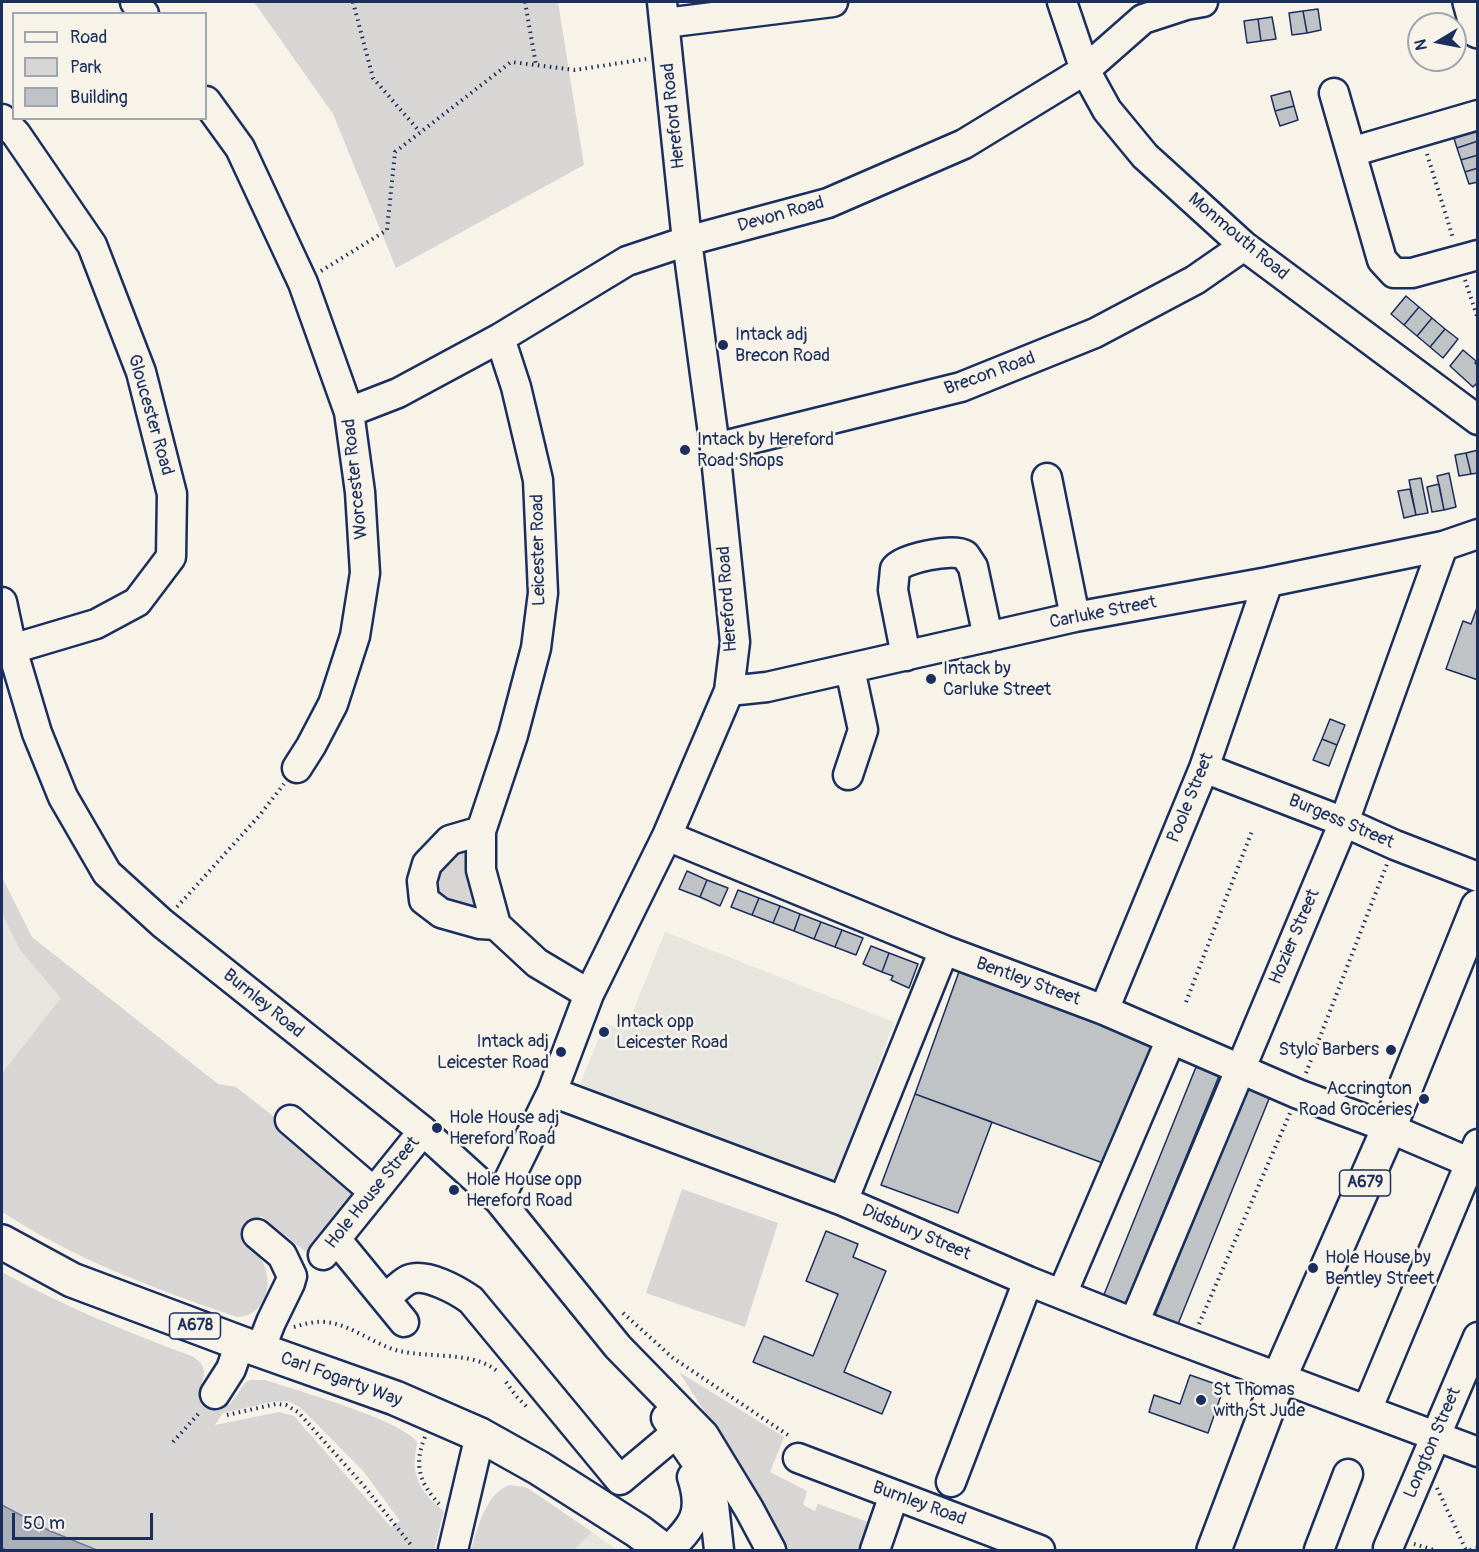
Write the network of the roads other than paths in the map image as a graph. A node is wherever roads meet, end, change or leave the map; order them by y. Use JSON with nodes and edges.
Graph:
{"nodes":[{"id":1,"x":833,"y":2,"type":"edge"},
{"id":2,"x":1062,"y":2,"type":"edge"},
{"id":3,"x":1203,"y":2,"type":"edge"},
{"id":4,"x":1470,"y":2,"type":"edge"},
{"id":5,"x":664,"y":12,"type":"edge"},
{"id":6,"x":1478,"y":31,"type":"edge"},
{"id":7,"x":1085,"y":70,"type":"junction"},
{"id":8,"x":1334,"y":93,"type":"dead end"},
{"id":9,"x":207,"y":102,"type":"edge"},
{"id":10,"x":1478,"y":115,"type":"edge"},
{"id":11,"x":2,"y":119,"type":"edge"},
{"id":12,"x":1351,"y":152,"type":"junction"},
{"id":13,"x":687,"y":241,"type":"junction"},
{"id":14,"x":1244,"y":246,"type":"junction"},
{"id":15,"x":1468,"y":258,"type":"edge"},
{"id":16,"x":500,"y":338,"type":"junction"},
{"id":17,"x":349,"y":412,"type":"junction"},
{"id":18,"x":1478,"y":420,"type":"edge"},
{"id":19,"x":715,"y":448,"type":"junction"},
{"id":20,"x":1047,"y":478,"type":"dead end"},
{"id":21,"x":1478,"y":534,"type":"edge"},
{"id":22,"x":1443,"y":546,"type":"junction"},
{"id":23,"x":1268,"y":582,"type":"junction"},
{"id":24,"x":2,"y":602,"type":"edge"},
{"id":25,"x":1076,"y":617,"type":"junction"},
{"id":26,"x":988,"y":638,"type":"junction"},
{"id":27,"x":12,"y":649,"type":"junction"},
{"id":28,"x":906,"y":656,"type":"junction"},
{"id":29,"x":850,"y":669,"type":"junction"},
{"id":30,"x":729,"y":691,"type":"junction"},
{"id":31,"x":297,"y":768,"type":"road end"},
{"id":32,"x":1204,"y":768,"type":"junction"},
{"id":33,"x":848,"y":775,"type":"dead end"},
{"id":34,"x":1344,"y":822,"type":"junction"},
{"id":35,"x":481,"y":831,"type":"junction"},
{"id":36,"x":667,"y":836,"type":"junction"},
{"id":37,"x":1478,"y":877,"type":"edge"},
{"id":38,"x":1478,"y":907,"type":"edge"},
{"id":39,"x":496,"y":925,"type":"junction"},
{"id":40,"x":944,"y":950,"type":"junction"},
{"id":41,"x":589,"y":994,"type":"junction"},
{"id":42,"x":1104,"y":1010,"type":"junction"},
{"id":43,"x":1171,"y":1039,"type":"junction"},
{"id":44,"x":1240,"y":1069,"type":"junction"},
{"id":45,"x":552,"y":1092,"type":"junction"},
{"id":46,"x":290,"y":1120,"type":"dead end"},
{"id":47,"x":1389,"y":1128,"type":"junction"},
{"id":48,"x":423,"y":1131,"type":"junction"},
{"id":49,"x":1475,"y":1158,"type":"edge"},
{"id":50,"x":374,"y":1192,"type":"junction"},
{"id":51,"x":499,"y":1200,"type":"junction"},
{"id":52,"x":843,"y":1201,"type":"junction"},
{"id":53,"x":257,"y":1234,"type":"dead end"},
{"id":54,"x":2,"y":1242,"type":"edge"},
{"id":55,"x":1028,"y":1281,"type":"junction"},
{"id":56,"x":1062,"y":1294,"type":"junction"},
{"id":57,"x":385,"y":1298,"type":"junction"},
{"id":58,"x":404,"y":1322,"type":"dead end"},
{"id":59,"x":1134,"y":1323,"type":"junction"},
{"id":60,"x":1478,"y":1337,"type":"edge"},
{"id":61,"x":250,"y":1347,"type":"junction"},
{"id":62,"x":618,"y":1347,"type":"junction"},
{"id":63,"x":1279,"y":1378,"type":"junction"},
{"id":64,"x":1367,"y":1410,"type":"junction"},
{"id":65,"x":210,"y":1411,"type":"road end"},
{"id":66,"x":676,"y":1433,"type":"junction"},
{"id":67,"x":480,"y":1435,"type":"junction"},
{"id":68,"x":1436,"y":1436,"type":"junction"},
{"id":69,"x":1478,"y":1452,"type":"edge"},
{"id":70,"x":798,"y":1458,"type":"road end"},
{"id":71,"x":1348,"y":1474,"type":"dead end"},
{"id":72,"x":951,"y":1482,"type":"dead end"},
{"id":73,"x":894,"y":1495,"type":"junction"},
{"id":74,"x":1388,"y":1548,"type":"dead end"},
{"id":75,"x":877,"y":1550,"type":"edge"},
{"id":76,"x":453,"y":1551,"type":"edge"},
{"id":77,"x":663,"y":1551,"type":"edge"},
{"id":78,"x":669,"y":1551,"type":"edge"},
{"id":79,"x":719,"y":1551,"type":"edge"},
{"id":80,"x":771,"y":1551,"type":"edge"},
{"id":81,"x":1040,"y":1551,"type":"edge"},
{"id":82,"x":1214,"y":1551,"type":"edge"},
{"id":83,"x":1319,"y":1551,"type":"edge"}],
"edges":[{"from":1,"to":5,"type":"street","name":"Hereford Road"},
{"from":2,"to":7,"type":"street","name":"Monmouth Road"},
{"from":3,"to":7,"type":"street","name":"Devon Road"},
{"from":4,"to":6,"type":"main road"},
{"from":5,"to":13,"type":"street","name":"Hereford Road"},
{"from":7,"to":13,"type":"street","name":"Devon Road"},
{"from":7,"to":14,"type":"street","name":"Monmouth Road"},
{"from":8,"to":12,"type":"street"},
{"from":9,"to":17,"type":"street","name":"Worcester Road"},
{"from":10,"to":12,"type":"street"},
{"from":11,"to":27,"type":"street","name":"Gloucester Road"},
{"from":12,"to":15,"type":"street"},
{"from":13,"to":16,"type":"street","name":"Devon Road"},
{"from":13,"to":19,"type":"street","name":"Hereford Road"},
{"from":14,"to":18,"type":"street","name":"Monmouth Road"},
{"from":14,"to":19,"type":"street","name":"Brecon Road"},
{"from":16,"to":17,"type":"street","name":"Devon Road"},
{"from":16,"to":35,"type":"street","name":"Leicester Road"},
{"from":17,"to":31,"type":"street","name":"Worcester Road"},
{"from":19,"to":30,"type":"street","name":"Hereford Road"},
{"from":20,"to":25,"type":"street"},
{"from":21,"to":22,"type":"street","name":"Carluke Street"},
{"from":22,"to":23,"type":"street","name":"Carluke Street"},
{"from":22,"to":34,"type":"street","name":"Hozier Street"},
{"from":23,"to":25,"type":"street","name":"Carluke Street"},
{"from":23,"to":32,"type":"street","name":"Poole Street"},
{"from":24,"to":27,"type":"street","name":"Burnley Road"},
{"from":25,"to":26,"type":"street","name":"Carluke Street"},
{"from":26,"to":28,"type":"street","name":"Carluke Street"},
{"from":26,"to":28,"type":"street"},
{"from":27,"to":48,"type":"street","name":"Burnley Road"},
{"from":28,"to":29,"type":"street","name":"Carluke Street"},
{"from":29,"to":30,"type":"street","name":"Carluke Street"},
{"from":29,"to":33,"type":"street"},
{"from":30,"to":36,"type":"street","name":"Hereford Road"},
{"from":32,"to":34,"type":"street","name":"Burgess Street"},
{"from":32,"to":42,"type":"street","name":"Poole Street"},
{"from":34,"to":37,"type":"street","name":"Burgess Street"},
{"from":34,"to":44,"type":"street","name":"Hozier Street"},
{"from":35,"to":39,"type":"street","name":"Leicester Road"},
{"from":35,"to":39,"type":"street"},
{"from":36,"to":40,"type":"street","name":"Bentley Street"},
{"from":36,"to":41,"type":"street","name":"Hereford Road"},
{"from":38,"to":47,"type":"main road","number":"A679"},
{"from":39,"to":41,"type":"street"},
{"from":40,"to":42,"type":"street","name":"Bentley Street"},
{"from":40,"to":52,"type":"street"},
{"from":41,"to":45,"type":"street","name":"Hereford Road"},
{"from":42,"to":43,"type":"street","name":"Bentley Street"},
{"from":43,"to":44,"type":"street","name":"Bentley Street"},
{"from":43,"to":56,"type":"street"},
{"from":44,"to":47,"type":"street","name":"Bentley Street"},
{"from":44,"to":59,"type":"street","name":"Hozier Street"},
{"from":45,"to":51,"type":"street","name":"Hereford Road"},
{"from":45,"to":52,"type":"street","name":"Didsbury Street"},
{"from":46,"to":50,"type":"street"},
{"from":47,"to":49,"type":"street","name":"Bentley Street"},
{"from":47,"to":63,"type":"main road","number":"A679"},
{"from":48,"to":50,"type":"street","name":"Hole House Street"},
{"from":48,"to":51,"type":"street","name":"Burnley Road"},
{"from":49,"to":64,"type":"street"},
{"from":50,"to":57,"type":"street","name":"Hole House Street"},
{"from":51,"to":62,"type":"street","name":"Burnley Road"},
{"from":52,"to":55,"type":"street","name":"Didsbury Street"},
{"from":53,"to":61,"type":"street"},
{"from":54,"to":61,"type":"main road","name":"Carl Fogarty Way","number":"A678"},
{"from":55,"to":56,"type":"street","name":"Didsbury Street"},
{"from":55,"to":72,"type":"street"},
{"from":56,"to":59,"type":"street","name":"Didsbury Street"},
{"from":57,"to":58,"type":"street"},
{"from":57,"to":66,"type":"street"},
{"from":59,"to":63,"type":"street","name":"Didsbury Street"},
{"from":60,"to":68,"type":"street","name":"Longton Street"},
{"from":61,"to":65,"type":"street"},
{"from":61,"to":67,"type":"main road","name":"Carl Fogarty Way","number":"A678"},
{"from":62,"to":66,"type":"street","name":"Burnley Road"},
{"from":62,"to":80,"type":"street","name":"Burnley Road"},
{"from":63,"to":64,"type":"street","name":"Didsbury Street"},
{"from":63,"to":82,"type":"main road","number":"A679"},
{"from":64,"to":68,"type":"street","name":"Didsbury Street"},
{"from":66,"to":78,"type":"street","name":"Burnley Road"},
{"from":66,"to":79,"type":"street","name":"Burnley Road"},
{"from":67,"to":76,"type":"street"},
{"from":67,"to":77,"type":"main road","name":"Carl Fogarty Way","number":"A678"},
{"from":68,"to":69,"type":"street","name":"Didsbury Street"},
{"from":68,"to":74,"type":"street","name":"Longton Street"},
{"from":70,"to":73,"type":"street","name":"Burnley Road"},
{"from":71,"to":83,"type":"street"},
{"from":73,"to":75,"type":"street"},
{"from":73,"to":81,"type":"street","name":"Burnley Road"}]}
